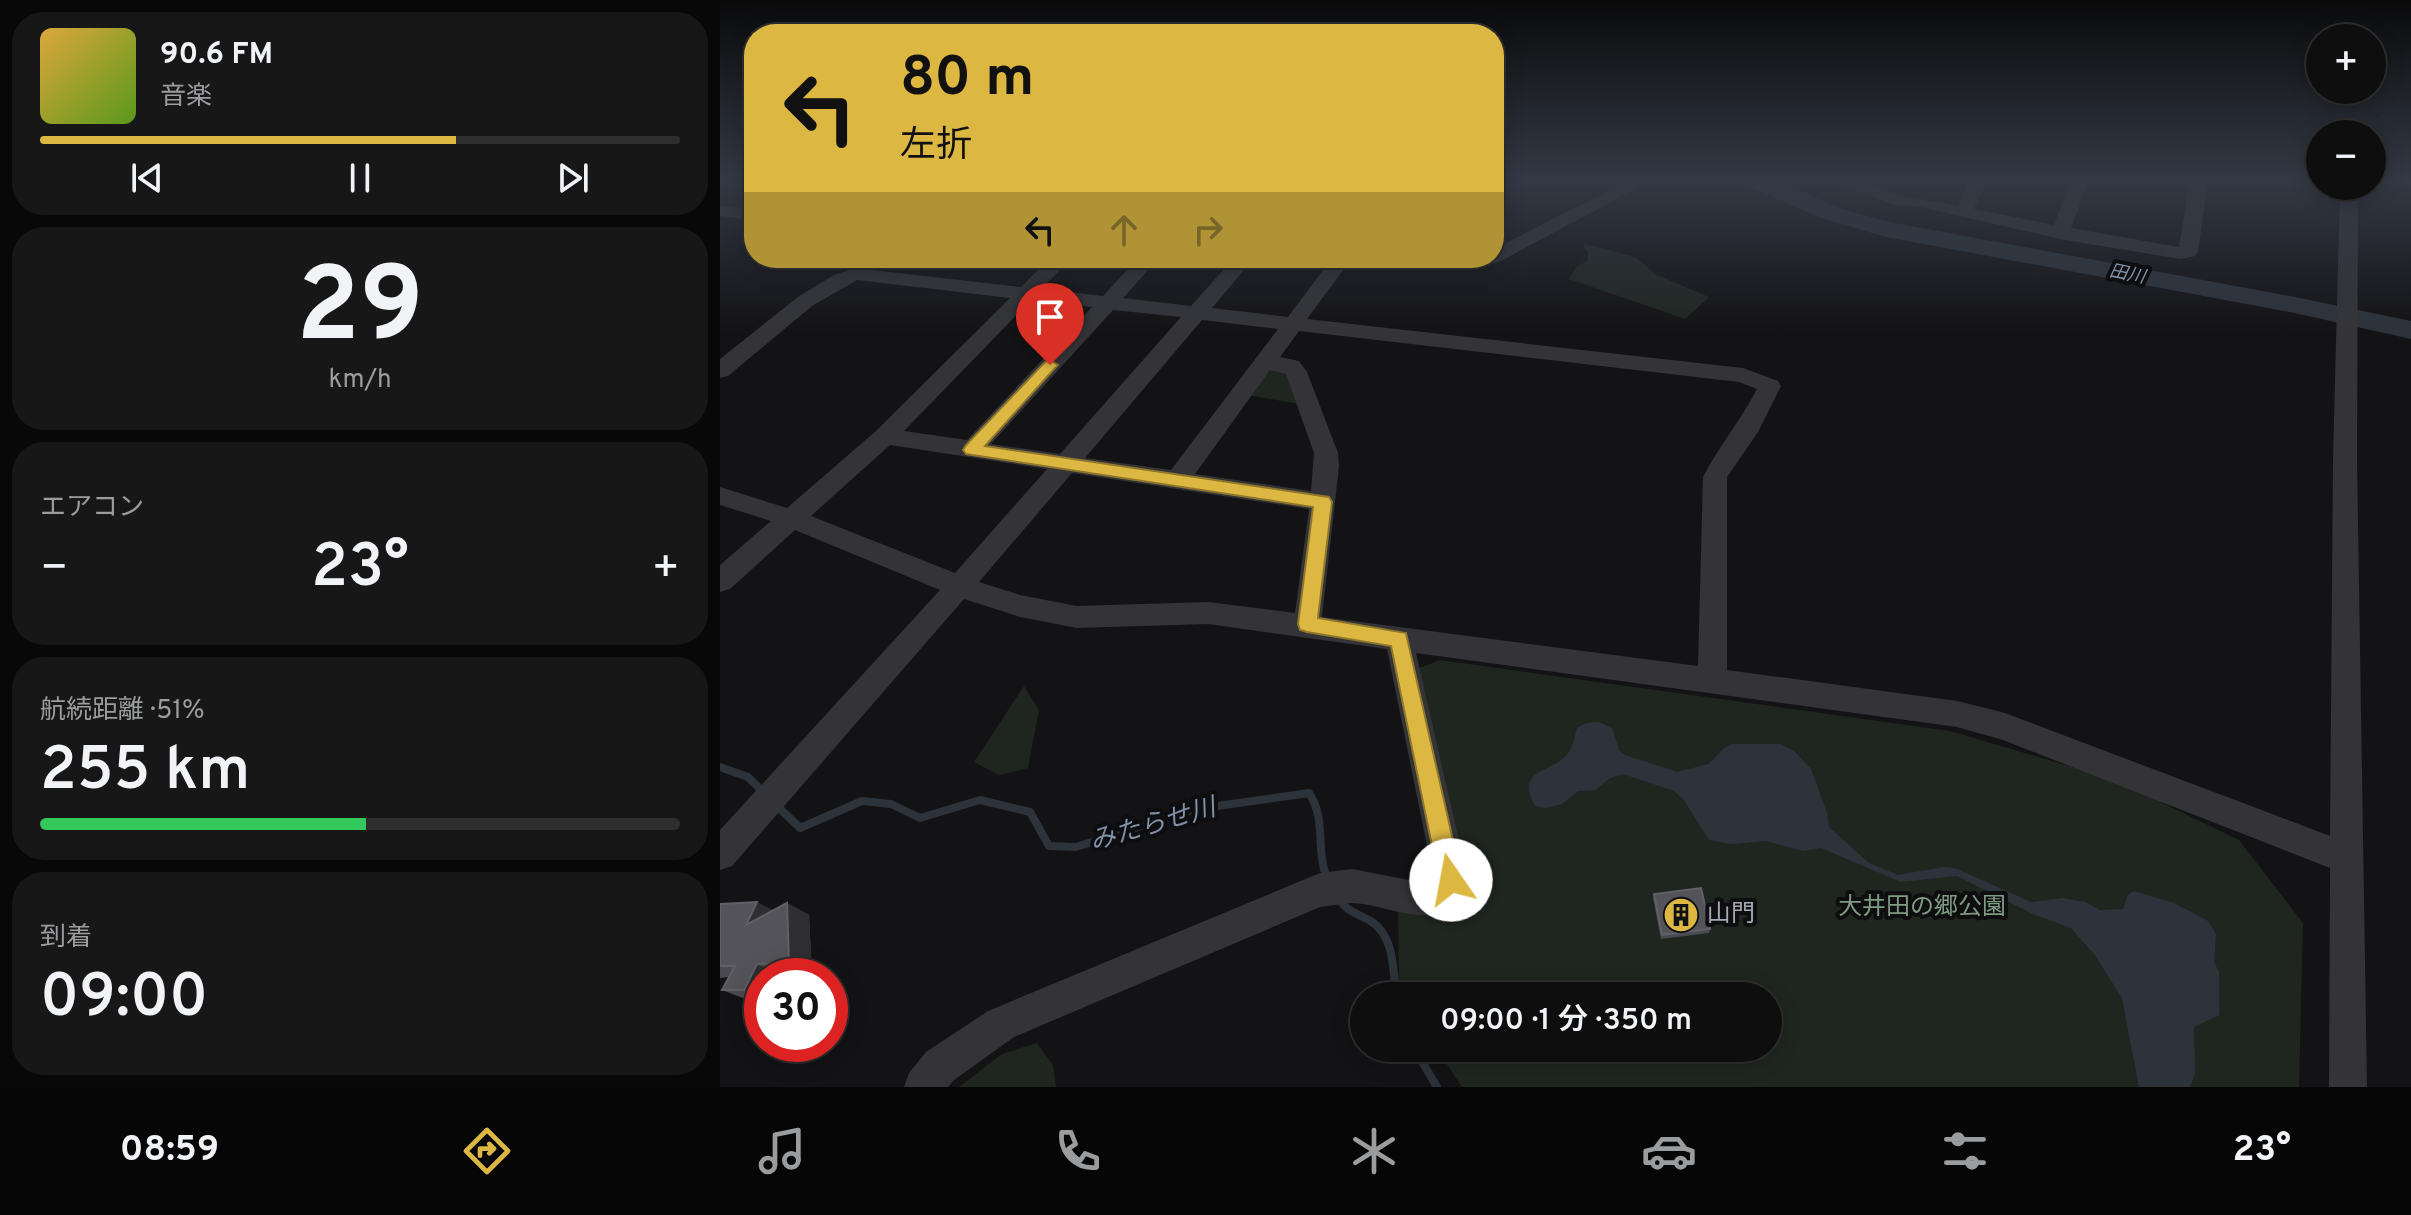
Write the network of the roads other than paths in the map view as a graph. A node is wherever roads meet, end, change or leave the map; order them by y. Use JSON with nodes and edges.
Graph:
{"nodes":[{"id":1,"x":1546,"y":231,"type":"edge"},
{"id":2,"x":2050,"y":231,"type":"edge"},
{"id":3,"x":2191,"y":231,"type":"edge"},
{"id":4,"x":2348,"y":231,"type":"edge"},
{"id":5,"x":2060,"y":233,"type":"joint"},
{"id":6,"x":1504,"y":252,"type":"edge"},
{"id":7,"x":854,"y":268,"type":"edge"},
{"id":8,"x":869,"y":268,"type":"edge"},
{"id":9,"x":1051,"y":268,"type":"edge"},
{"id":10,"x":1140,"y":268,"type":"edge"},
{"id":11,"x":1235,"y":268,"type":"edge"},
{"id":12,"x":1335,"y":268,"type":"edge"},
{"id":13,"x":1027,"y":292,"type":"junction"},
{"id":14,"x":1109,"y":302,"type":"junction"},
{"id":15,"x":1197,"y":312,"type":"junction"},
{"id":16,"x":1293,"y":324,"type":"junction"},
{"id":17,"x":1265,"y":362,"type":"junction"},
{"id":18,"x":720,"y":371,"type":"edge"},
{"id":19,"x":885,"y":436,"type":"junction"},
{"id":20,"x":972,"y":450,"type":"junction"},
{"id":21,"x":1066,"y":464,"type":"junction"},
{"id":22,"x":1177,"y":480,"type":"junction"},
{"id":23,"x":720,"y":496,"type":"edge"},
{"id":24,"x":1323,"y":502,"type":"junction"},
{"id":25,"x":793,"y":520,"type":"junction"},
{"id":26,"x":720,"y":581,"type":"edge"},
{"id":27,"x":958,"y":588,"type":"junction"},
{"id":28,"x":1307,"y":624,"type":"junction"},
{"id":29,"x":1399,"y":639,"type":"junction"},
{"id":30,"x":1712,"y":681,"type":"junction"},
{"id":31,"x":720,"y":854,"type":"edge"},
{"id":32,"x":2348,"y":859,"type":"junction"},
{"id":33,"x":923,"y":1087,"type":"edge"},
{"id":34,"x":2348,"y":1087,"type":"edge"}],
"edges":[{"from":1,"to":6,"type":"street"},
{"from":2,"to":5,"type":"street"},
{"from":3,"to":5,"type":"street"},
{"from":4,"to":32,"type":"street"},
{"from":7,"to":18,"type":"street"},
{"from":8,"to":13,"type":"street"},
{"from":9,"to":13,"type":"street"},
{"from":10,"to":14,"type":"street"},
{"from":11,"to":15,"type":"street"},
{"from":12,"to":16,"type":"street"},
{"from":13,"to":14,"type":"street"},
{"from":13,"to":19,"type":"street"},
{"from":14,"to":15,"type":"street"},
{"from":14,"to":20,"type":"street"},
{"from":15,"to":16,"type":"street"},
{"from":15,"to":21,"type":"street"},
{"from":16,"to":17,"type":"street"},
{"from":16,"to":30,"type":"street"},
{"from":17,"to":22,"type":"street"},
{"from":17,"to":24,"type":"street"},
{"from":19,"to":20,"type":"street"},
{"from":19,"to":25,"type":"street"},
{"from":20,"to":21,"type":"street"},
{"from":21,"to":22,"type":"street"},
{"from":21,"to":27,"type":"street"},
{"from":22,"to":24,"type":"street"},
{"from":23,"to":25,"type":"street"},
{"from":24,"to":28,"type":"street"},
{"from":25,"to":26,"type":"street"},
{"from":25,"to":27,"type":"street"},
{"from":27,"to":28,"type":"street"},
{"from":27,"to":31,"type":"street"},
{"from":28,"to":29,"type":"street"},
{"from":29,"to":30,"type":"street"},
{"from":29,"to":33,"type":"street"},
{"from":30,"to":32,"type":"street"},
{"from":32,"to":34,"type":"street"}]}
